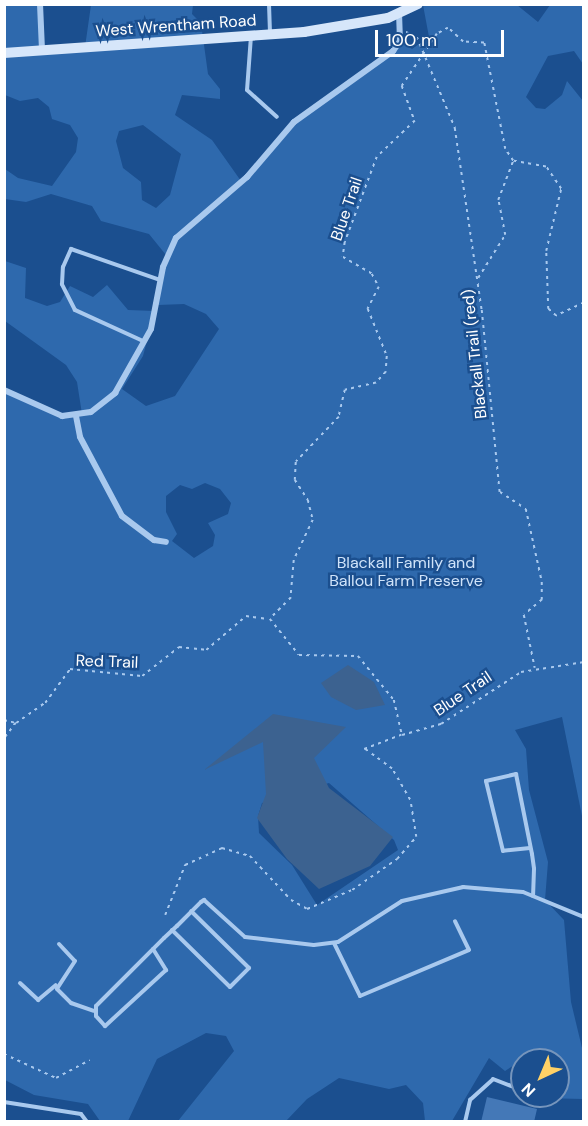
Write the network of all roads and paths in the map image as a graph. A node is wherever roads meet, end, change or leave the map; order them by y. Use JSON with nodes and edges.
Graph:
{"nodes":[{"id":1,"x":40,"y":4,"type":"edge"},
{"id":2,"x":269,"y":4,"type":"edge"},
{"id":3,"x":418,"y":4,"type":"edge"},
{"id":4,"x":399,"y":13,"type":"junction"},
{"id":5,"x":402,"y":30,"type":"junction"},
{"id":6,"x":270,"y":34,"type":"junction"},
{"id":7,"x":251,"y":35,"type":"junction"},
{"id":8,"x":42,"y":50,"type":"junction"},
{"id":9,"x":4,"y":53,"type":"edge"},
{"id":10,"x":424,"y":53,"type":"junction"},
{"id":11,"x":277,"y":117,"type":"dead end"},
{"id":12,"x":513,"y":161,"type":"junction"},
{"id":13,"x":478,"y":279,"type":"junction"},
{"id":14,"x":160,"y":280,"type":"junction"},
{"id":15,"x":584,"y":303,"type":"edge"},
{"id":16,"x":145,"y":342,"type":"junction"},
{"id":17,"x":4,"y":390,"type":"edge"},
{"id":18,"x":76,"y":416,"type":"junction"},
{"id":19,"x":166,"y":542,"type":"dead end"},
{"id":20,"x":270,"y":619,"type":"junction"},
{"id":21,"x":584,"y":662,"type":"edge"},
{"id":22,"x":536,"y":669,"type":"junction"},
{"id":23,"x":4,"y":720,"type":"edge"},
{"id":24,"x":16,"y":723,"type":"junction"},
{"id":25,"x":402,"y":735,"type":"junction"},
{"id":26,"x":4,"y":739,"type":"edge"},
{"id":27,"x":530,"y":848,"type":"junction"},
{"id":28,"x":533,"y":896,"type":"junction"},
{"id":29,"x":191,"y":911,"type":"junction"},
{"id":30,"x":165,"y":915,"type":"dead end"},
{"id":31,"x":584,"y":917,"type":"edge"},
{"id":32,"x":455,"y":921,"type":"dead end"},
{"id":33,"x":172,"y":930,"type":"junction"},
{"id":34,"x":334,"y":943,"type":"junction"},
{"id":35,"x":59,"y":944,"type":"dead end"},
{"id":36,"x":153,"y":949,"type":"junction"},
{"id":37,"x":20,"y":983,"type":"dead end"},
{"id":38,"x":56,"y":985,"type":"junction"},
{"id":39,"x":94,"y":1011,"type":"junction"},
{"id":40,"x":4,"y":1054,"type":"edge"},
{"id":41,"x":90,"y":1060,"type":"dead end"},
{"id":42,"x":510,"y":1085,"type":"edge"},
{"id":43,"x":4,"y":1102,"type":"edge"},
{"id":44,"x":87,"y":1122,"type":"edge"},
{"id":45,"x":465,"y":1122,"type":"edge"}],
"edges":[{"from":1,"to":8,"type":"street"},
{"from":2,"to":6,"type":"lane"},
{"from":3,"to":4,"type":"street","name":"West Wrentham Road"},
{"from":4,"to":5,"type":"street"},
{"from":4,"to":6,"type":"street","name":"West Wrentham Road"},
{"from":5,"to":10,"type":"path","name":"Blackall Trail (red)"},
{"from":5,"to":14,"type":"street"},
{"from":6,"to":7,"type":"street","name":"West Wrentham Road"},
{"from":7,"to":8,"type":"street","name":"West Wrentham Road"},
{"from":7,"to":11,"type":"lane"},
{"from":8,"to":9,"type":"street","name":"West Wrentham Road"},
{"from":10,"to":12,"type":"path","name":"Blue Trail"},
{"from":10,"to":13,"type":"path","name":"Blackall Trail (red)"},
{"from":10,"to":20,"type":"path","name":"Blue Trail"},
{"from":12,"to":13,"type":"path"},
{"from":12,"to":15,"type":"path"},
{"from":13,"to":22,"type":"path","name":"Blackall Trail (red)"},
{"from":14,"to":16,"type":"street"},
{"from":14,"to":16,"type":"lane"},
{"from":16,"to":18,"type":"street"},
{"from":17,"to":18,"type":"street"},
{"from":18,"to":19,"type":"street"},
{"from":20,"to":24,"type":"path","name":"Red Trail"},
{"from":20,"to":25,"type":"path"},
{"from":21,"to":22,"type":"path","name":"Blue Trail"},
{"from":22,"to":25,"type":"path","name":"Blue Trail"},
{"from":23,"to":24,"type":"path"},
{"from":24,"to":26,"type":"path"},
{"from":25,"to":30,"type":"path","name":"Blue Trail"},
{"from":27,"to":27,"type":"lane"},
{"from":27,"to":28,"type":"lane"},
{"from":28,"to":31,"type":"lane"},
{"from":28,"to":34,"type":"lane"},
{"from":29,"to":33,"type":"lane"},
{"from":29,"to":33,"type":"lane"},
{"from":29,"to":34,"type":"lane"},
{"from":32,"to":34,"type":"lane"},
{"from":33,"to":36,"type":"lane"},
{"from":35,"to":38,"type":"lane"},
{"from":36,"to":39,"type":"lane"},
{"from":36,"to":39,"type":"lane"},
{"from":37,"to":38,"type":"lane"},
{"from":38,"to":39,"type":"lane"},
{"from":40,"to":41,"type":"path"},
{"from":42,"to":45,"type":"lane"},
{"from":43,"to":44,"type":"lane"}]}
